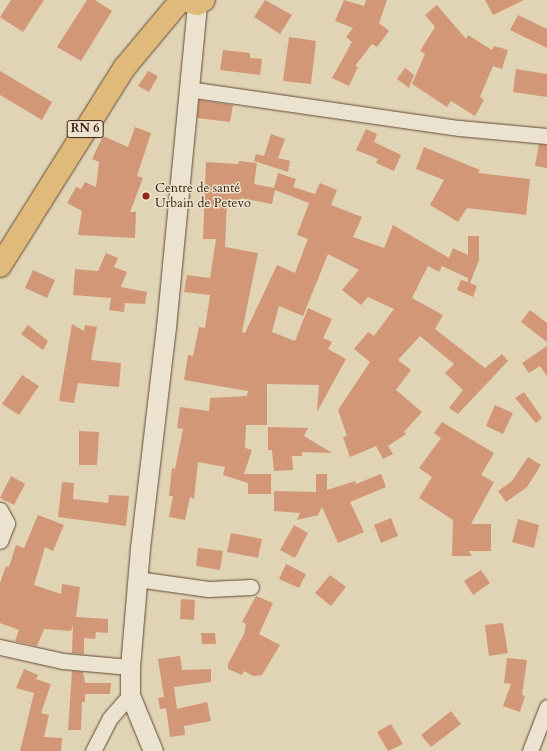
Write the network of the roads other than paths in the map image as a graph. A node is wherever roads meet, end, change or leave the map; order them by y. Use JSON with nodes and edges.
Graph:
{"nodes":[{"id":1,"x":192,"y":1,"type":"edge"},
{"id":2,"x":188,"y":89,"type":"junction"},
{"id":3,"x":547,"y":136,"type":"edge"},
{"id":4,"x":0,"y":266,"type":"edge"},
{"id":5,"x":0,"y":510,"type":"edge"},
{"id":6,"x":0,"y":540,"type":"edge"},
{"id":7,"x":137,"y":579,"type":"junction"},
{"id":8,"x":251,"y":587,"type":"dead end"},
{"id":9,"x":0,"y":647,"type":"edge"},
{"id":10,"x":130,"y":667,"type":"junction"},
{"id":11,"x":130,"y":695,"type":"junction"},
{"id":12,"x":547,"y":707,"type":"edge"},
{"id":13,"x":93,"y":751,"type":"edge"},
{"id":14,"x":153,"y":751,"type":"edge"},
{"id":15,"x":530,"y":751,"type":"edge"}],
"edges":[{"from":1,"to":2,"type":"street"},
{"from":1,"to":4,"type":"main road","number":"RN 6"},
{"from":2,"to":3,"type":"street"},
{"from":2,"to":7,"type":"street"},
{"from":5,"to":6,"type":"street"},
{"from":7,"to":8,"type":"street"},
{"from":7,"to":10,"type":"street"},
{"from":9,"to":10,"type":"street"},
{"from":10,"to":11,"type":"street"},
{"from":11,"to":13,"type":"street"},
{"from":11,"to":14,"type":"street"},
{"from":12,"to":15,"type":"street"}]}
